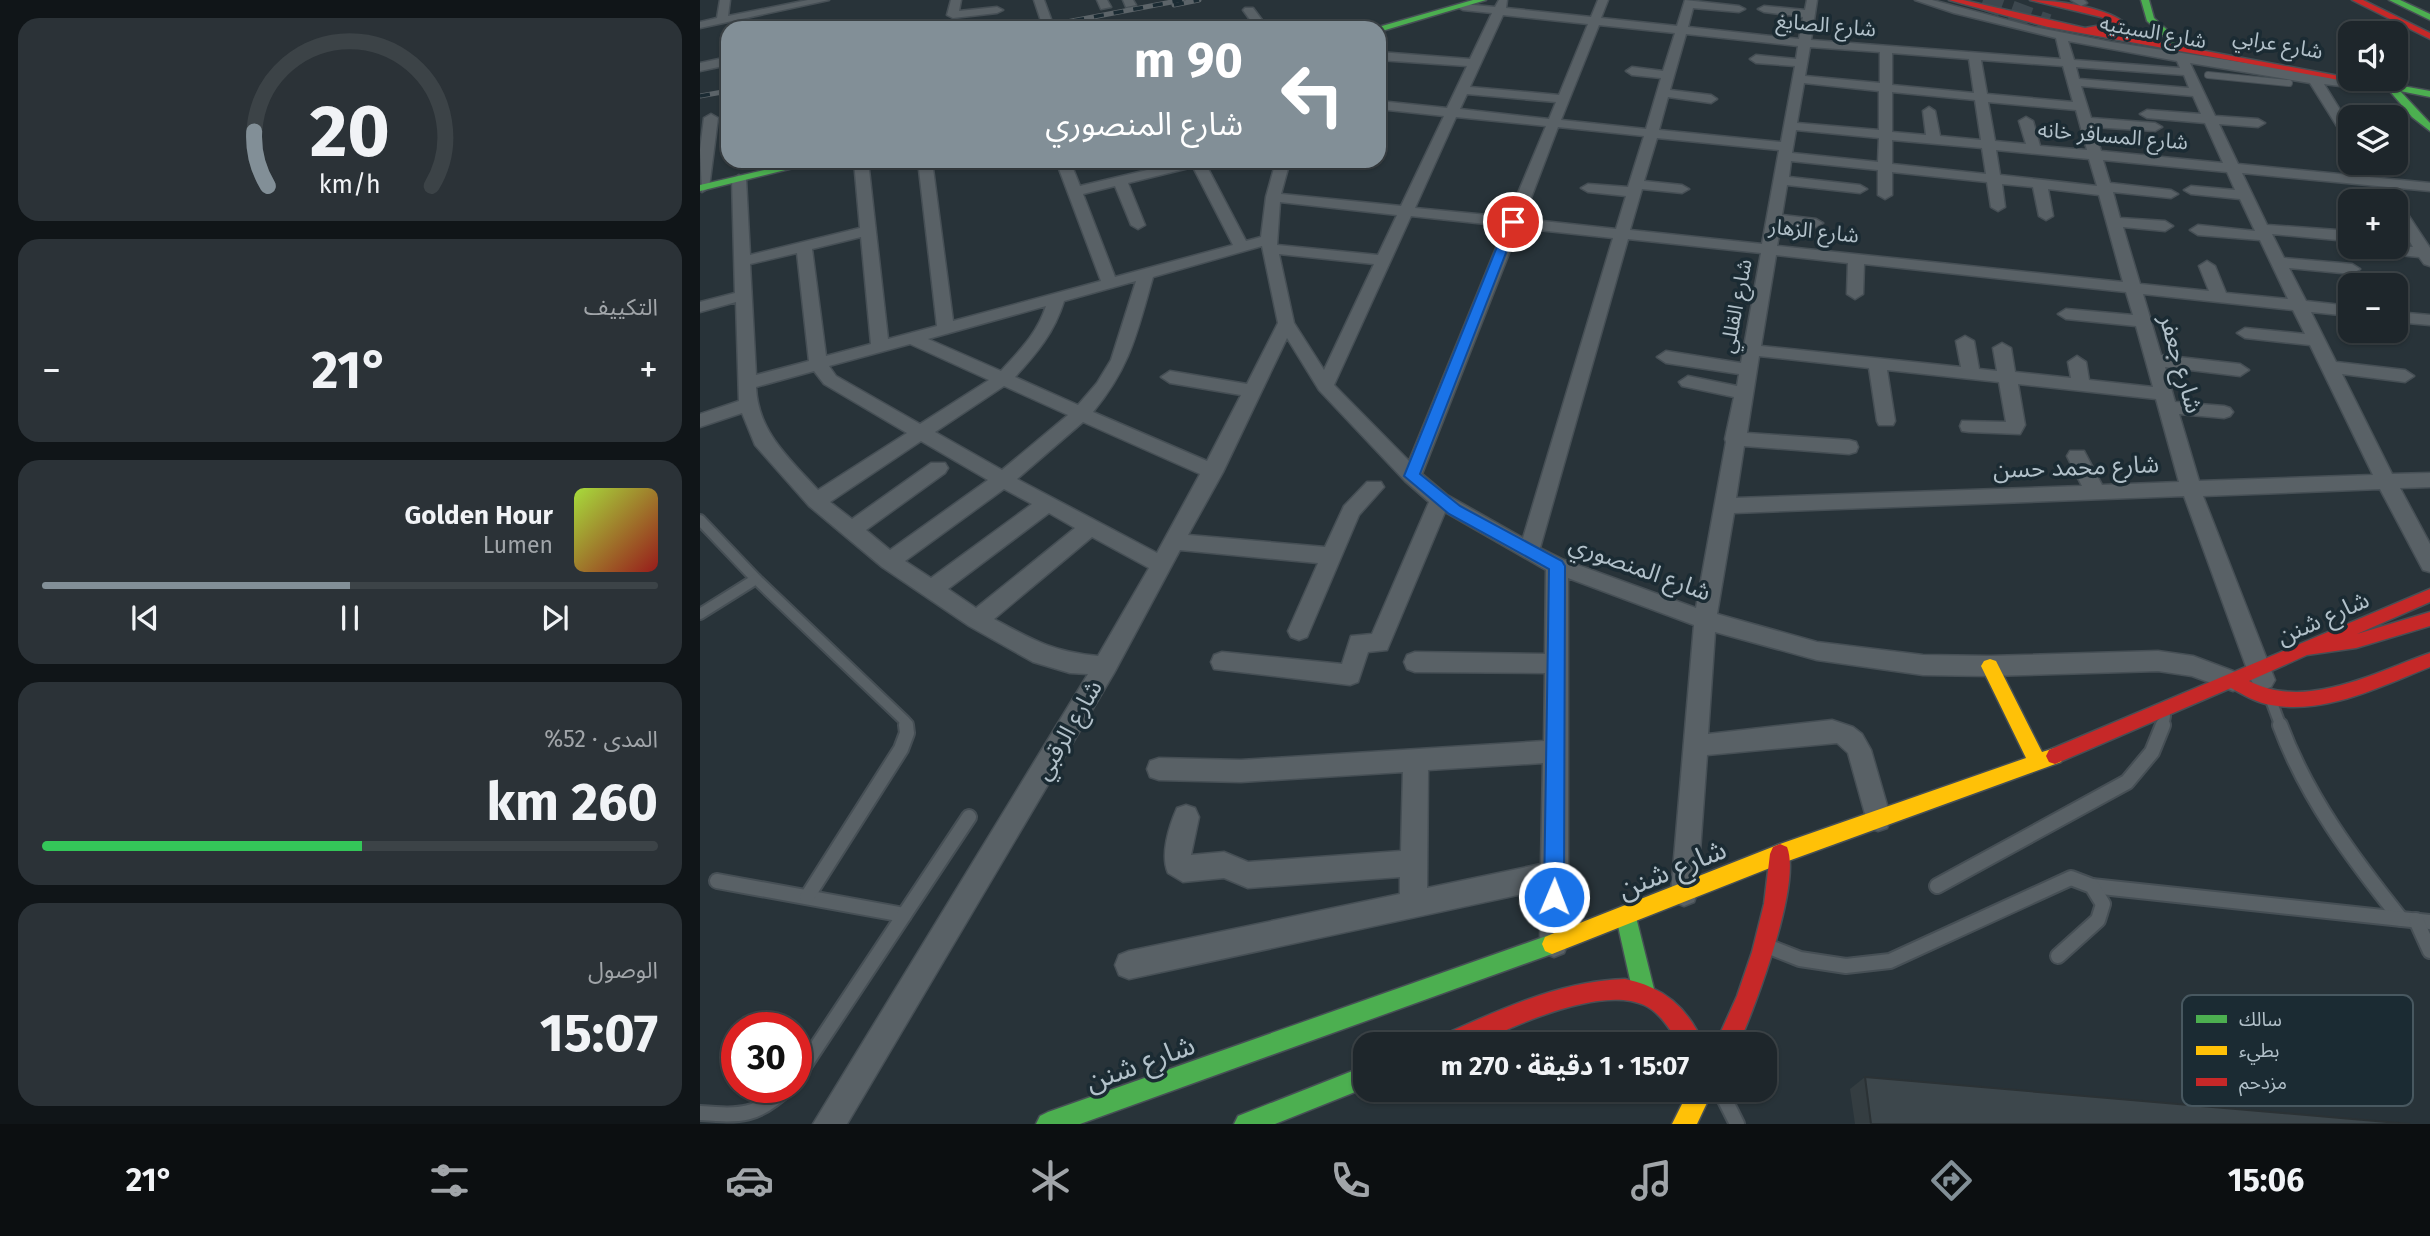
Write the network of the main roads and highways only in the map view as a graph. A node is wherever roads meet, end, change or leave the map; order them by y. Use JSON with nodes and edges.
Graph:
{"nodes":[{"id":1,"x":1482,"y":0,"type":"edge"},
{"id":2,"x":1953,"y":0,"type":"edge"},
{"id":3,"x":2034,"y":0,"type":"edge"},
{"id":4,"x":2045,"y":0,"type":"edge"},
{"id":5,"x":2113,"y":0,"type":"edge"},
{"id":6,"x":2145,"y":0,"type":"edge"},
{"id":7,"x":2346,"y":0,"type":"edge"},
{"id":8,"x":2356,"y":0,"type":"edge"},
{"id":9,"x":2379,"y":0,"type":"edge"},
{"id":10,"x":2393,"y":0,"type":"edge"},
{"id":11,"x":2079,"y":2,"type":"edge"},
{"id":12,"x":2430,"y":17,"type":"edge"},
{"id":13,"x":2430,"y":24,"type":"edge"},
{"id":14,"x":1386,"y":27,"type":"edge"},
{"id":15,"x":2083,"y":31,"type":"junction"},
{"id":16,"x":2430,"y":38,"type":"edge"},
{"id":17,"x":2184,"y":60,"type":"junction"},
{"id":18,"x":2338,"y":78,"type":"edge"},
{"id":19,"x":2408,"y":89,"type":"edge"},
{"id":20,"x":2393,"y":91,"type":"edge"},
{"id":21,"x":2430,"y":94,"type":"edge"},
{"id":22,"x":2430,"y":128,"type":"edge"},
{"id":23,"x":787,"y":168,"type":"edge"},
{"id":24,"x":701,"y":188,"type":"edge"},
{"id":25,"x":2430,"y":595,"type":"edge"},
{"id":26,"x":2430,"y":619,"type":"edge"},
{"id":27,"x":2309,"y":649,"type":"junction"},
{"id":28,"x":2430,"y":660,"type":"edge"},
{"id":29,"x":1990,"y":666,"type":"road end"},
{"id":30,"x":2233,"y":681,"type":"junction"},
{"id":31,"x":2038,"y":763,"type":"junction"},
{"id":32,"x":1780,"y":854,"type":"junction"},
{"id":33,"x":1626,"y":917,"type":"junction"},
{"id":34,"x":1644,"y":993,"type":"junction"},
{"id":35,"x":1479,"y":1032,"type":"edge"},
{"id":36,"x":1684,"y":1032,"type":"edge"},
{"id":37,"x":1733,"y":1032,"type":"edge"},
{"id":38,"x":1353,"y":1082,"type":"edge"},
{"id":39,"x":1696,"y":1102,"type":"edge"},
{"id":40,"x":1048,"y":1124,"type":"edge"},
{"id":41,"x":1246,"y":1124,"type":"edge"},
{"id":42,"x":1684,"y":1124,"type":"edge"}],
"edges":[{"from":1,"to":14,"type":"main road"},
{"from":2,"to":15,"type":"main road","name":"شارع عرابي"},
{"from":3,"to":15,"type":"main road"},
{"from":4,"to":11,"type":"main road"},
{"from":5,"to":11,"type":"main road"},
{"from":6,"to":17,"type":"main road"},
{"from":7,"to":16,"type":"main road"},
{"from":8,"to":16,"type":"main road"},
{"from":9,"to":13,"type":"main road"},
{"from":10,"to":12,"type":"main road"},
{"from":15,"to":17,"type":"main road","name":"شارع عرابي"},
{"from":17,"to":18,"type":"main road","name":"شارع عرابي"},
{"from":19,"to":21,"type":"main road","name":"شارع عرابي"},
{"from":20,"to":22,"type":"main road"},
{"from":23,"to":24,"type":"main road"},
{"from":25,"to":27,"type":"main road","name":"شارع شنن"},
{"from":26,"to":27,"type":"main road"},
{"from":27,"to":30,"type":"main road","name":"شارع شنن"},
{"from":28,"to":30,"type":"main road"},
{"from":29,"to":31,"type":"main road"},
{"from":30,"to":31,"type":"main road","name":"شارع شنن"},
{"from":31,"to":32,"type":"main road","name":"شارع شنن"},
{"from":32,"to":33,"type":"main road","name":"شارع شنن"},
{"from":32,"to":37,"type":"main road"},
{"from":33,"to":34,"type":"main road"},
{"from":33,"to":40,"type":"main road","name":"شارع شنن"},
{"from":34,"to":35,"type":"main road"},
{"from":34,"to":36,"type":"main road"},
{"from":38,"to":41,"type":"main road"},
{"from":39,"to":42,"type":"main road"}]}
